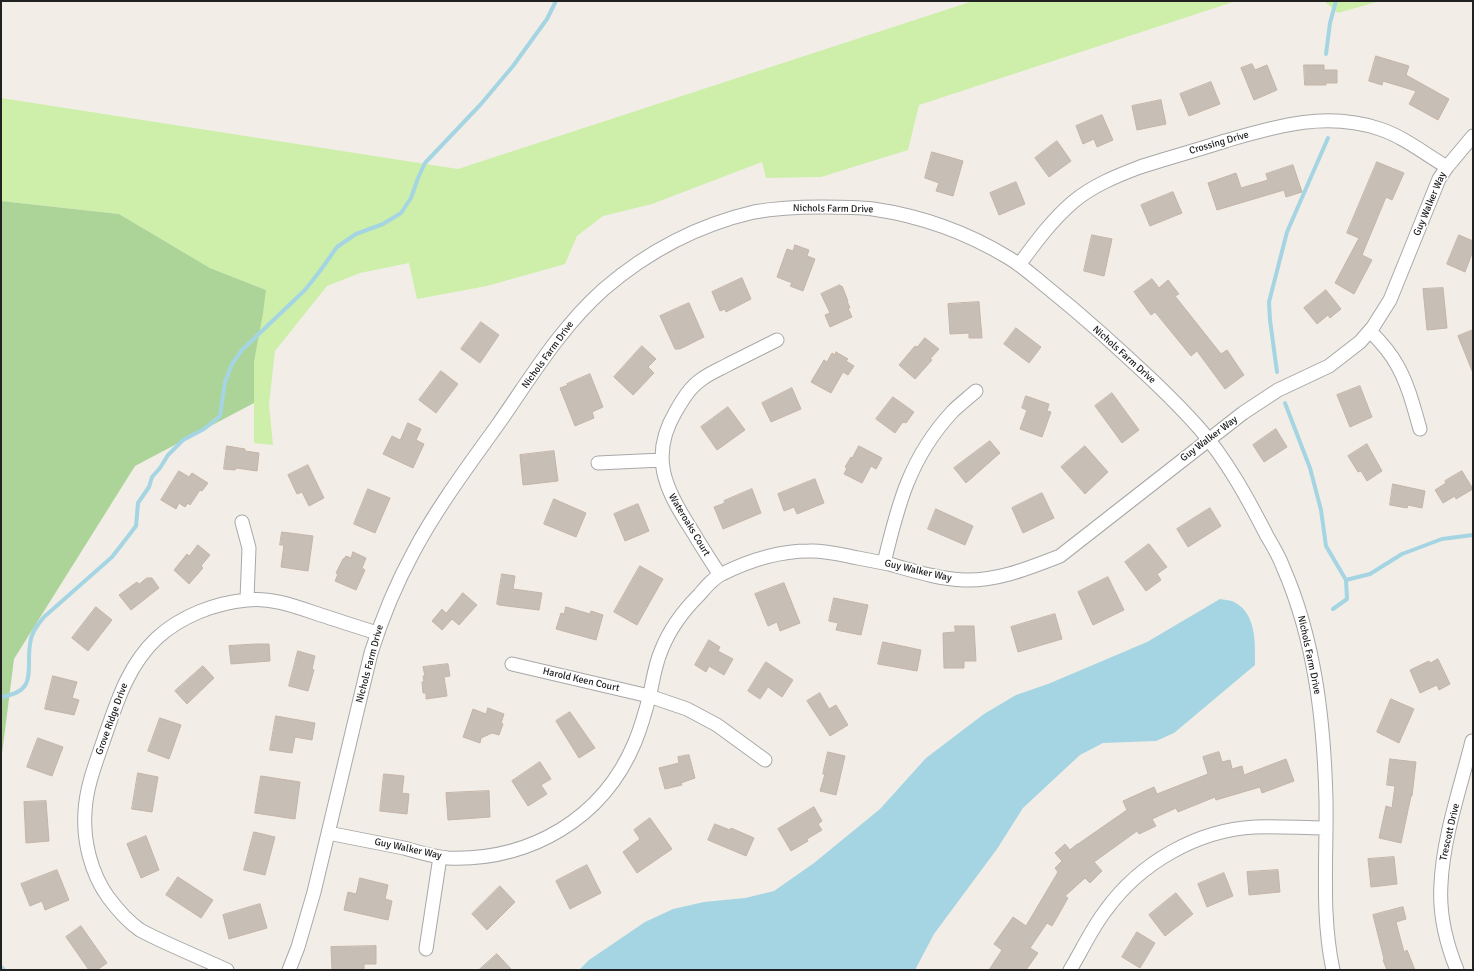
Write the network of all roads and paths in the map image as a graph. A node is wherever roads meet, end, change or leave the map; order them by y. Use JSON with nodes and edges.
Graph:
{"nodes":[{"id":1,"x":1473,"y":136,"type":"edge"},
{"id":2,"x":1446,"y":167,"type":"junction"},
{"id":3,"x":1019,"y":265,"type":"junction"},
{"id":4,"x":1370,"y":331,"type":"junction"},
{"id":5,"x":777,"y":340,"type":"dead end"},
{"id":6,"x":976,"y":391,"type":"dead end"},
{"id":7,"x":1420,"y":429,"type":"dead end"},
{"id":8,"x":1208,"y":440,"type":"junction"},
{"id":9,"x":662,"y":460,"type":"junction"},
{"id":10,"x":598,"y":463,"type":"dead end"},
{"id":11,"x":242,"y":522,"type":"dead end"},
{"id":12,"x":884,"y":563,"type":"junction"},
{"id":13,"x":720,"y":575,"type":"junction"},
{"id":14,"x":247,"y":600,"type":"junction"},
{"id":15,"x":377,"y":633,"type":"junction"},
{"id":16,"x":512,"y":664,"type":"dead end"},
{"id":17,"x":649,"y":696,"type":"junction"},
{"id":18,"x":1472,"y":741,"type":"edge"},
{"id":19,"x":765,"y":760,"type":"dead end"},
{"id":20,"x":1325,"y":828,"type":"junction"},
{"id":21,"x":328,"y":833,"type":"junction"},
{"id":22,"x":440,"y":856,"type":"junction"},
{"id":23,"x":426,"y":949,"type":"dead end"},
{"id":24,"x":227,"y":970,"type":"edge"},
{"id":25,"x":289,"y":970,"type":"edge"},
{"id":26,"x":1070,"y":970,"type":"edge"},
{"id":27,"x":1333,"y":970,"type":"edge"},
{"id":28,"x":1457,"y":970,"type":"edge"}],
"edges":[{"from":1,"to":2,"type":"street","name":"Guy Walker Way"},
{"from":2,"to":3,"type":"street","name":"Crossing Drive"},
{"from":2,"to":4,"type":"street","name":"Guy Walker Way"},
{"from":3,"to":8,"type":"street","name":"Nichols Farm Drive"},
{"from":3,"to":15,"type":"street","name":"Nichols Farm Drive"},
{"from":4,"to":7,"type":"street"},
{"from":4,"to":8,"type":"street","name":"Guy Walker Way"},
{"from":5,"to":9,"type":"street","name":"Wateroaks Court"},
{"from":6,"to":12,"type":"street"},
{"from":8,"to":12,"type":"street","name":"Guy Walker Way"},
{"from":8,"to":20,"type":"street","name":"Nichols Farm Drive"},
{"from":9,"to":10,"type":"street"},
{"from":9,"to":13,"type":"street","name":"Wateroaks Court"},
{"from":11,"to":14,"type":"street"},
{"from":12,"to":13,"type":"street","name":"Guy Walker Way"},
{"from":13,"to":17,"type":"street","name":"Guy Walker Way"},
{"from":14,"to":15,"type":"street","name":"Grove Ridge Drive"},
{"from":14,"to":24,"type":"street","name":"Grove Ridge Drive"},
{"from":15,"to":21,"type":"street","name":"Nichols Farm Drive"},
{"from":16,"to":17,"type":"street","name":"Harold Keen Court"},
{"from":17,"to":19,"type":"street","name":"Harold Keen Court"},
{"from":17,"to":22,"type":"street","name":"Guy Walker Way"},
{"from":18,"to":28,"type":"street","name":"Trescott Drive"},
{"from":20,"to":26,"type":"street"},
{"from":20,"to":27,"type":"street","name":"Nichols Farm Drive"},
{"from":21,"to":22,"type":"street","name":"Guy Walker Way"},
{"from":21,"to":25,"type":"street","name":"Nichols Farm Drive"},
{"from":22,"to":23,"type":"street"}]}
